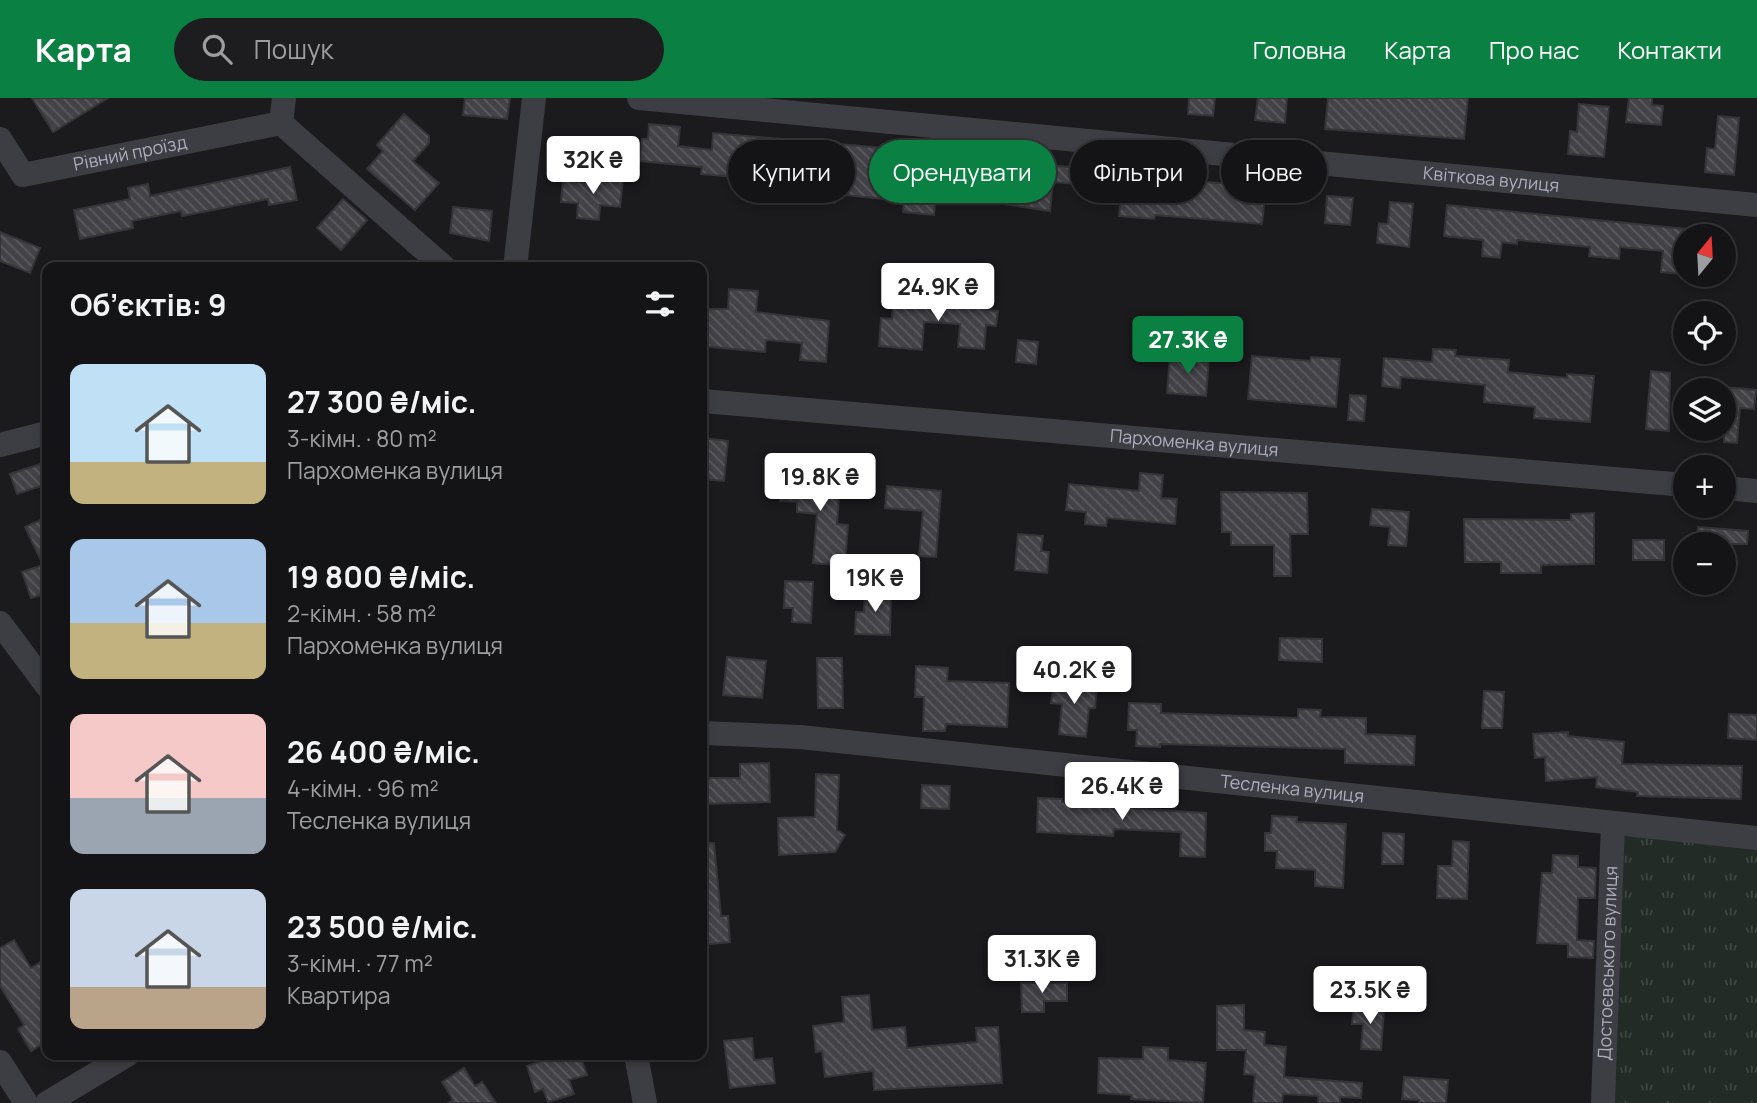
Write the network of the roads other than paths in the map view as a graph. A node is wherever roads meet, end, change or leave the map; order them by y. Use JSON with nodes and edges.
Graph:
{"nodes":[{"id":1,"x":284,"y":98,"type":"edge"},
{"id":2,"x":534,"y":98,"type":"edge"},
{"id":3,"x":639,"y":98,"type":"edge"},
{"id":4,"x":281,"y":123,"type":"junction"},
{"id":5,"x":0,"y":139,"type":"edge"},
{"id":6,"x":1757,"y":205,"type":"edge"},
{"id":7,"x":438,"y":262,"type":"edge"},
{"id":8,"x":516,"y":262,"type":"edge"},
{"id":9,"x":707,"y":401,"type":"edge"},
{"id":10,"x":42,"y":434,"type":"edge"},
{"id":11,"x":0,"y":445,"type":"edge"},
{"id":12,"x":1673,"y":484,"type":"edge"},
{"id":13,"x":1736,"y":489,"type":"edge"},
{"id":14,"x":1757,"y":491,"type":"edge"},
{"id":15,"x":0,"y":623,"type":"edge"},
{"id":16,"x":42,"y":679,"type":"edge"},
{"id":17,"x":707,"y":733,"type":"edge"},
{"id":18,"x":1613,"y":823,"type":"junction"},
{"id":19,"x":1757,"y":838,"type":"edge"},
{"id":20,"x":119,"y":1060,"type":"edge"},
{"id":21,"x":637,"y":1060,"type":"edge"},
{"id":22,"x":0,"y":1062,"type":"edge"},
{"id":23,"x":641,"y":1102,"type":"edge"},
{"id":24,"x":26,"y":1103,"type":"edge"},
{"id":25,"x":47,"y":1103,"type":"edge"},
{"id":26,"x":1603,"y":1103,"type":"edge"}],
"edges":[{"from":1,"to":4,"type":"street"},
{"from":2,"to":8,"type":"street"},
{"from":3,"to":6,"type":"street","name":"Квіткова вулиця"},
{"from":4,"to":5,"type":"street","name":"Рівний проїзд"},
{"from":4,"to":7,"type":"street"},
{"from":9,"to":12,"type":"street","name":"Пархоменка вулиця"},
{"from":10,"to":11,"type":"street"},
{"from":13,"to":14,"type":"street"},
{"from":15,"to":16,"type":"street"},
{"from":17,"to":18,"type":"street","name":"Тесленка вулиця"},
{"from":18,"to":19,"type":"street","name":"Тесленка вулиця"},
{"from":18,"to":26,"type":"street","name":"Достоєвського вулиця"},
{"from":20,"to":25,"type":"street"},
{"from":21,"to":23,"type":"street"},
{"from":22,"to":24,"type":"street"}]}
